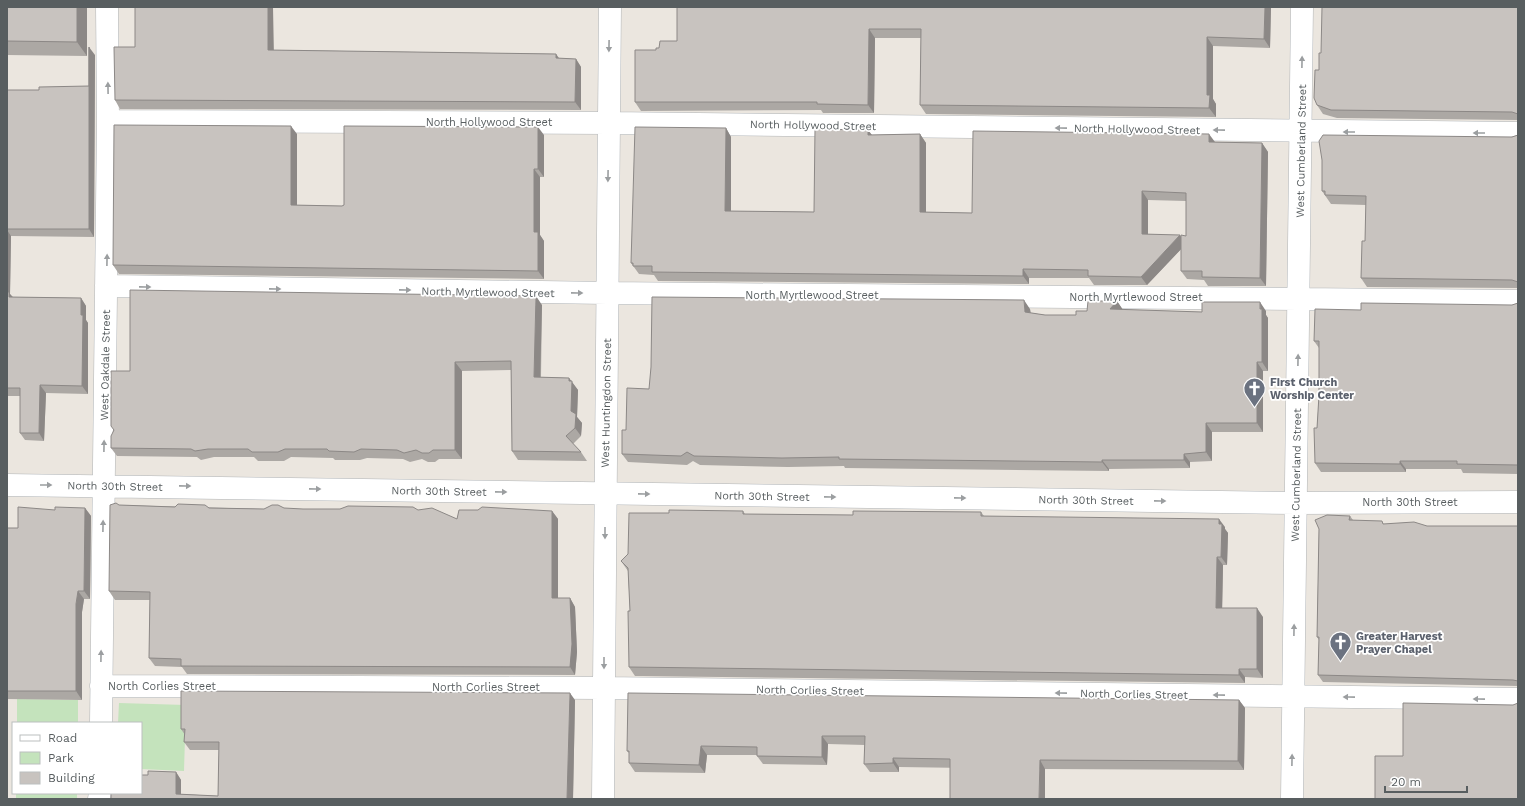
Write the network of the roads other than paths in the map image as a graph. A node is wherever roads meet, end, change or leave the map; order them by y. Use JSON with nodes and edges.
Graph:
{"nodes":[{"id":1,"x":107,"y":7,"type":"edge"},
{"id":2,"x":610,"y":7,"type":"edge"},
{"id":3,"x":1302,"y":7,"type":"edge"},
{"id":4,"x":108,"y":121,"type":"junction"},
{"id":5,"x":609,"y":123,"type":"junction"},
{"id":6,"x":1301,"y":131,"type":"junction"},
{"id":7,"x":1518,"y":133,"type":"edge"},
{"id":8,"x":106,"y":286,"type":"junction"},
{"id":9,"x":607,"y":293,"type":"junction"},
{"id":10,"x":1299,"y":298,"type":"junction"},
{"id":11,"x":1518,"y":301,"type":"edge"},
{"id":12,"x":7,"y":485,"type":"edge"},
{"id":13,"x":104,"y":485,"type":"junction"},
{"id":14,"x":605,"y":494,"type":"junction"},
{"id":15,"x":1518,"y":502,"type":"edge"},
{"id":16,"x":1296,"y":503,"type":"junction"},
{"id":17,"x":101,"y":686,"type":"junction"},
{"id":18,"x":604,"y":688,"type":"junction"},
{"id":19,"x":1293,"y":696,"type":"junction"},
{"id":20,"x":1518,"y":699,"type":"edge"},
{"id":21,"x":100,"y":722,"type":"edge"},
{"id":22,"x":602,"y":799,"type":"edge"},
{"id":23,"x":1292,"y":799,"type":"edge"}],
"edges":[{"from":4,"to":1,"type":"street","name":"West Oakdale Street","one_way":true},
{"from":2,"to":5,"type":"street","name":"West Huntingdon Street","one_way":true},
{"from":6,"to":3,"type":"street","name":"West Cumberland Street","one_way":true},
{"from":4,"to":5,"type":"street","name":"North Hollywood Street"},
{"from":8,"to":4,"type":"street","name":"West Oakdale Street","one_way":true},
{"from":6,"to":5,"type":"street","name":"North Hollywood Street","one_way":true},
{"from":5,"to":9,"type":"street","name":"West Huntingdon Street","one_way":true},
{"from":7,"to":6,"type":"street","name":"North Hollywood Street","one_way":true},
{"from":6,"to":10,"type":"street","name":"West Cumberland Street"},
{"from":8,"to":9,"type":"street","name":"North Myrtlewood Street","one_way":true},
{"from":13,"to":8,"type":"street","name":"West Oakdale Street","one_way":true},
{"from":9,"to":10,"type":"street","name":"North Myrtlewood Street"},
{"from":9,"to":14,"type":"street","name":"West Huntingdon Street"},
{"from":10,"to":11,"type":"street","name":"North Myrtlewood Street"},
{"from":16,"to":10,"type":"street","name":"West Cumberland Street","one_way":true},
{"from":12,"to":13,"type":"street","name":"North 30th Street","one_way":true},
{"from":13,"to":14,"type":"street","name":"North 30th Street","one_way":true},
{"from":17,"to":13,"type":"street","name":"West Oakdale Street","one_way":true},
{"from":14,"to":16,"type":"street","name":"North 30th Street","one_way":true},
{"from":14,"to":18,"type":"street","name":"West Huntingdon Street","one_way":true},
{"from":15,"to":16,"type":"street","name":"North 30th Street"},
{"from":19,"to":16,"type":"street","name":"West Cumberland Street","one_way":true},
{"from":17,"to":18,"type":"street","name":"North Corlies Street"},
{"from":17,"to":21,"type":"street","name":"West Oakdale Street"},
{"from":19,"to":18,"type":"street","name":"North Corlies Street","one_way":true},
{"from":18,"to":22,"type":"street","name":"West Huntingdon Street"},
{"from":20,"to":19,"type":"street","name":"North Corlies Street","one_way":true},
{"from":23,"to":19,"type":"street","name":"West Cumberland Street","one_way":true}]}
